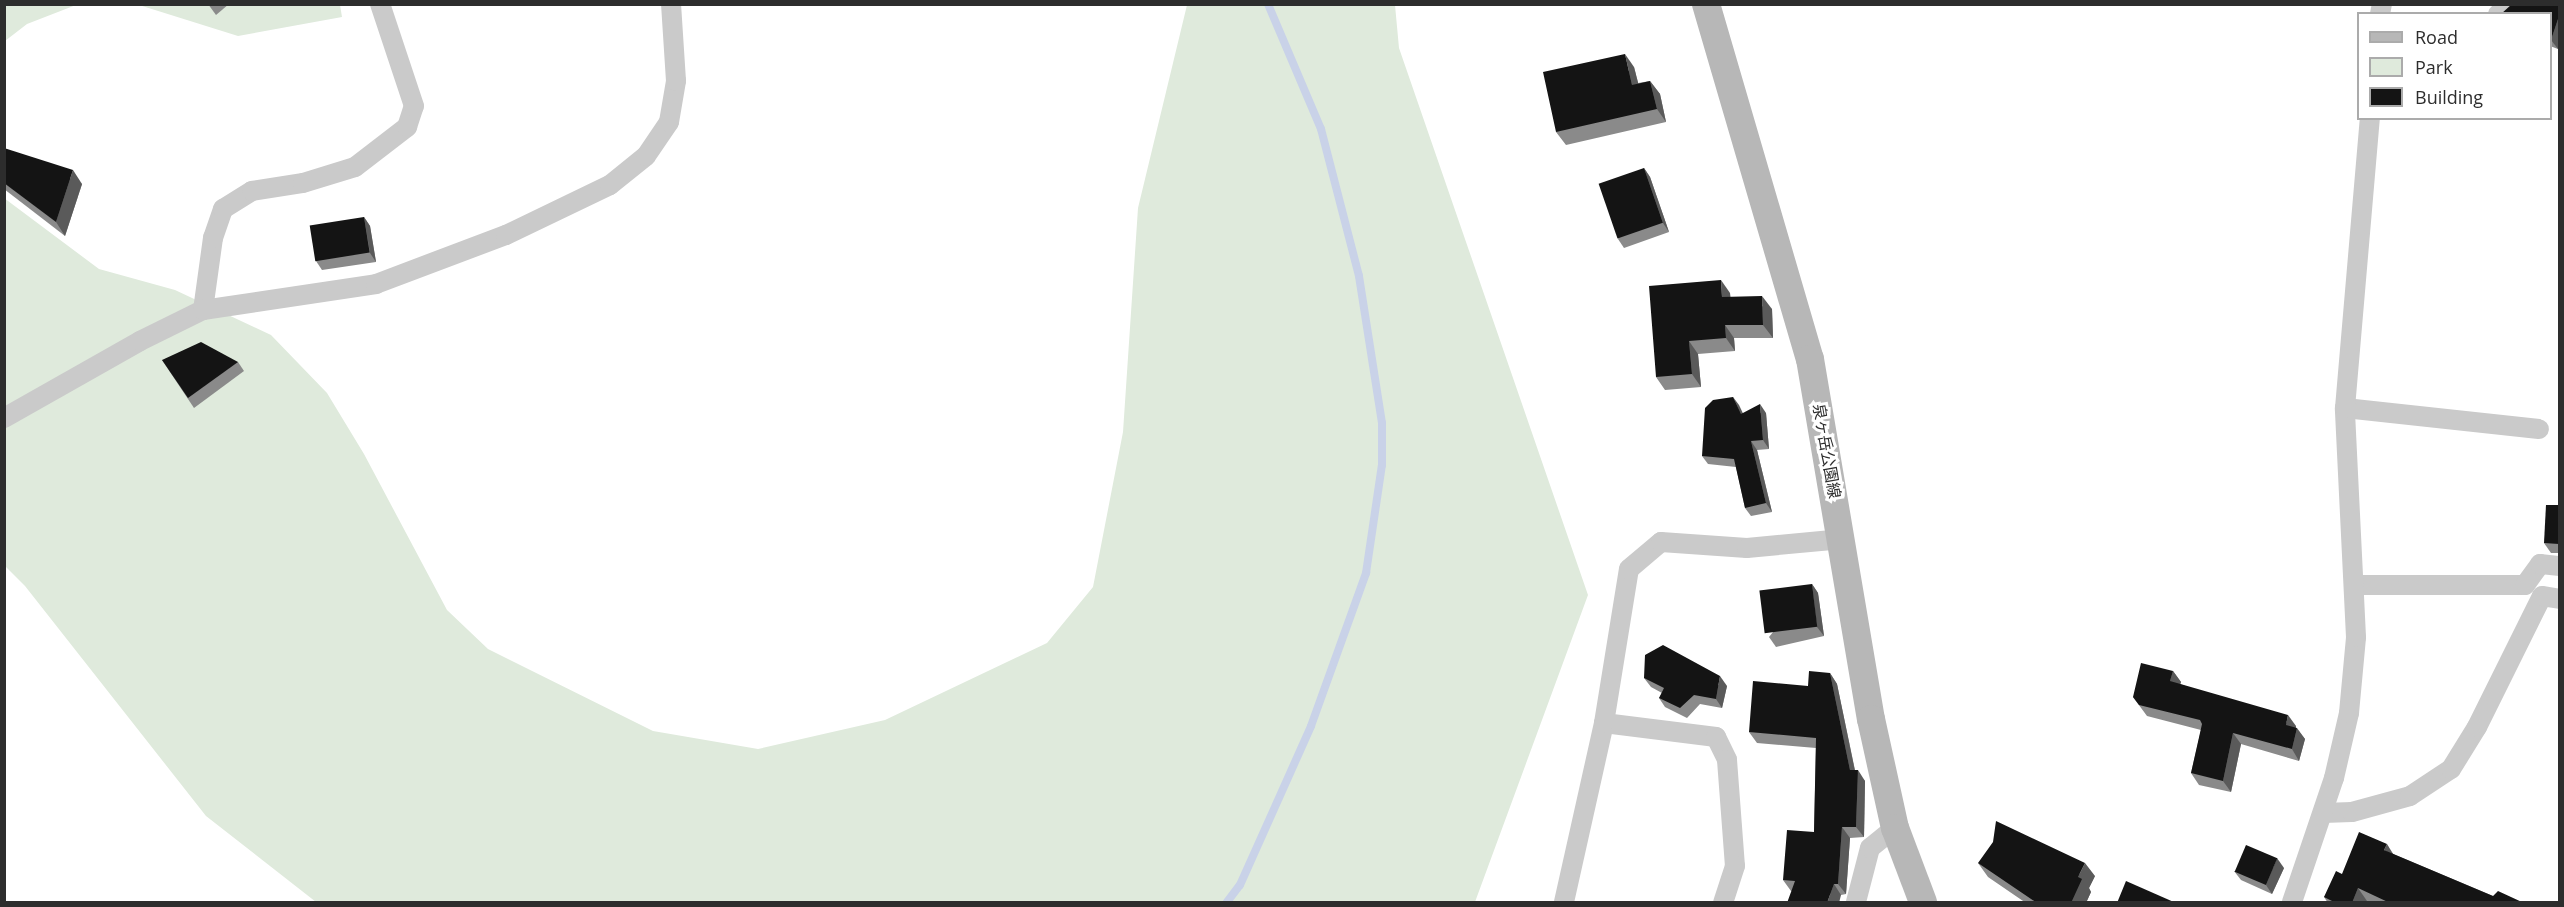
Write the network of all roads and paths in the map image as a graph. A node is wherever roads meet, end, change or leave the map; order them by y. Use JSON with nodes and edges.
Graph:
{"nodes":[{"id":1,"x":380,"y":4,"type":"edge"},
{"id":2,"x":671,"y":4,"type":"edge"},
{"id":3,"x":1706,"y":4,"type":"edge"},
{"id":4,"x":2370,"y":120,"type":"edge"},
{"id":5,"x":203,"y":310,"type":"junction"},
{"id":6,"x":2345,"y":408,"type":"junction"},
{"id":7,"x":4,"y":418,"type":"edge"},
{"id":8,"x":2539,"y":429,"type":"dead end"},
{"id":9,"x":1843,"y":539,"type":"junction"},
{"id":10,"x":2559,"y":566,"type":"edge"},
{"id":11,"x":2354,"y":585,"type":"junction"},
{"id":12,"x":2559,"y":599,"type":"edge"},
{"id":13,"x":1604,"y":723,"type":"junction"},
{"id":14,"x":2323,"y":813,"type":"junction"},
{"id":15,"x":1895,"y":828,"type":"junction"},
{"id":16,"x":1564,"y":903,"type":"edge"},
{"id":17,"x":1723,"y":903,"type":"edge"},
{"id":18,"x":1856,"y":903,"type":"edge"},
{"id":19,"x":1923,"y":903,"type":"edge"},
{"id":20,"x":2292,"y":903,"type":"edge"}],
"edges":[{"from":1,"to":5,"type":"street"},
{"from":2,"to":5,"type":"street"},
{"from":3,"to":9,"type":"main road","name":"泉ヶ岳公園線"},
{"from":4,"to":6,"type":"street"},
{"from":5,"to":7,"type":"street"},
{"from":6,"to":8,"type":"street"},
{"from":6,"to":11,"type":"street"},
{"from":9,"to":13,"type":"street"},
{"from":9,"to":15,"type":"main road","name":"泉ヶ岳公園線"},
{"from":10,"to":11,"type":"street"},
{"from":11,"to":14,"type":"street"},
{"from":12,"to":14,"type":"street"},
{"from":13,"to":16,"type":"street"},
{"from":13,"to":17,"type":"street"},
{"from":14,"to":20,"type":"street"},
{"from":15,"to":18,"type":"street"},
{"from":15,"to":19,"type":"main road","name":"泉ヶ岳公園線"}]}
